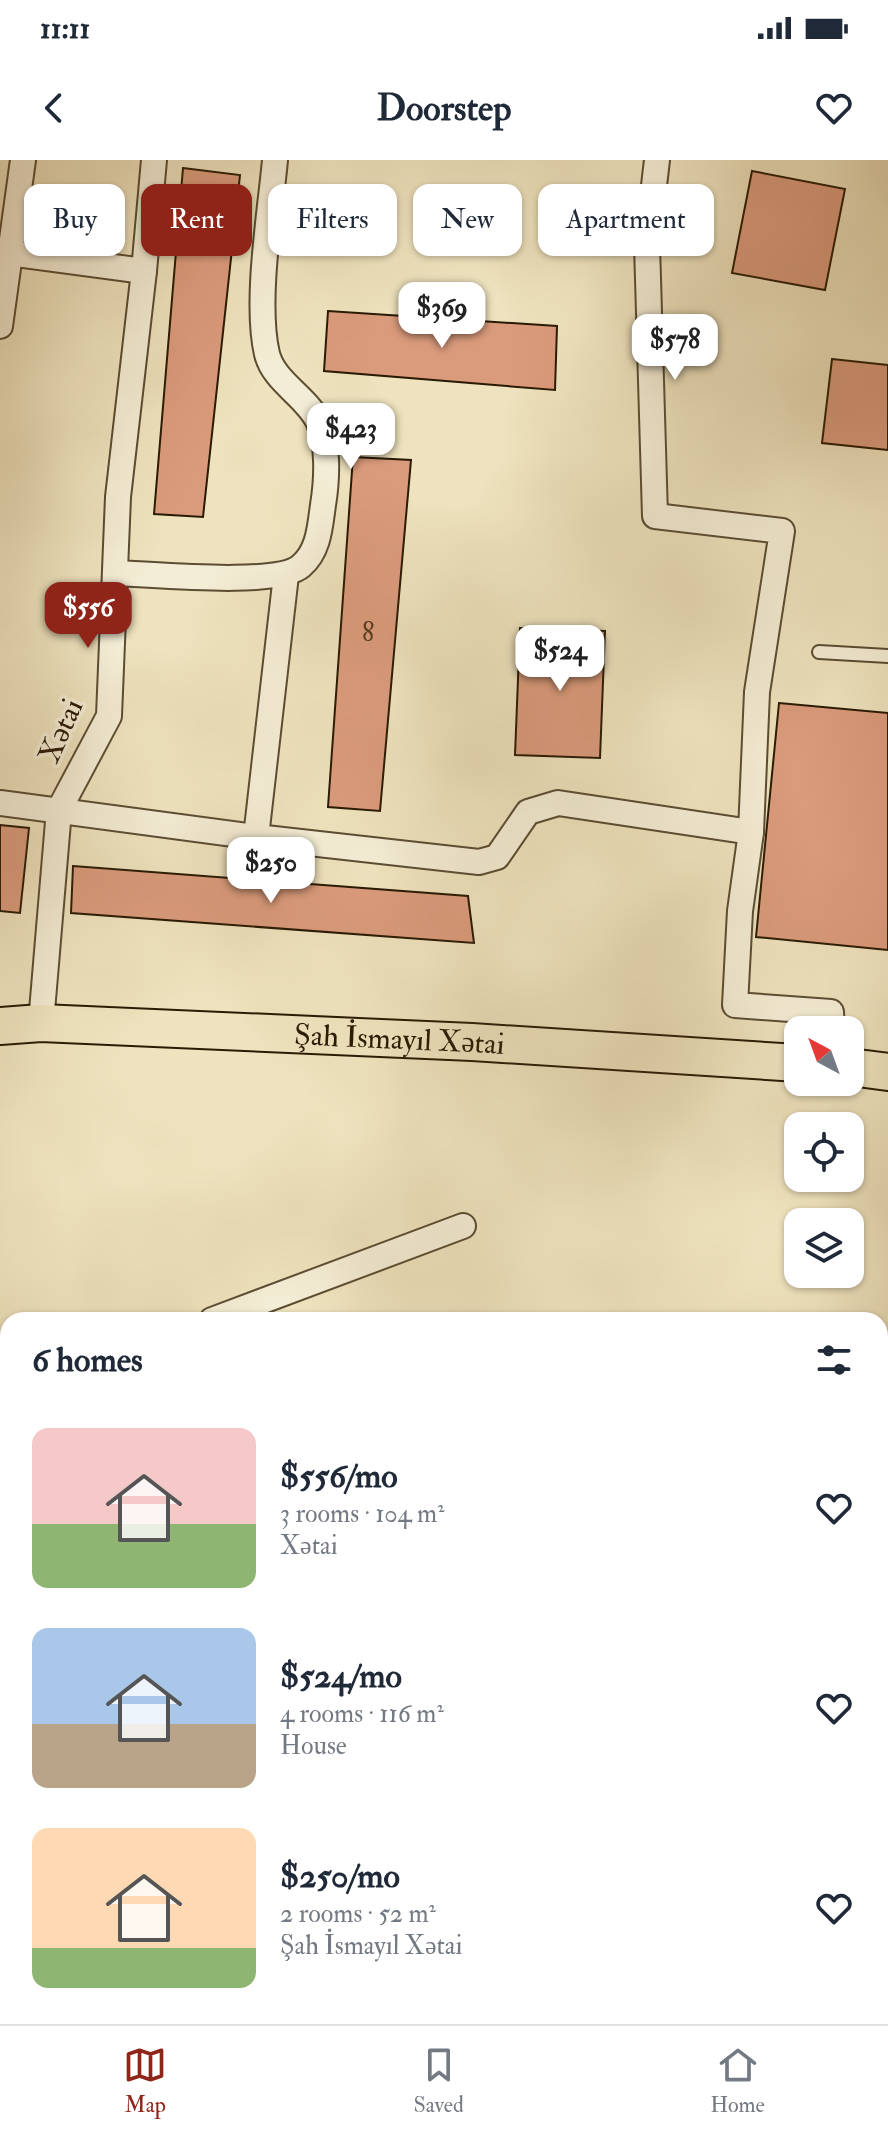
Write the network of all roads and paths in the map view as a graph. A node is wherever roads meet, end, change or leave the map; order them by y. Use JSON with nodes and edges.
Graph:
{"nodes":[{"id":1,"x":23,"y":160,"type":"edge"},
{"id":2,"x":154,"y":160,"type":"edge"},
{"id":3,"x":275,"y":160,"type":"edge"},
{"id":4,"x":657,"y":160,"type":"edge"},
{"id":5,"x":4,"y":252,"type":"edge"},
{"id":6,"x":144,"y":271,"type":"junction"},
{"id":7,"x":0,"y":326,"type":"edge"},
{"id":8,"x":115,"y":573,"type":"junction"},
{"id":9,"x":286,"y":575,"type":"junction"},
{"id":10,"x":819,"y":652,"type":"dead end"},
{"id":11,"x":888,"y":656,"type":"edge"},
{"id":12,"x":0,"y":803,"type":"edge"},
{"id":13,"x":59,"y":810,"type":"junction"},
{"id":14,"x":751,"y":832,"type":"junction"},
{"id":15,"x":256,"y":837,"type":"junction"},
{"id":16,"x":831,"y":1016,"type":"edge"},
{"id":17,"x":41,"y":1023,"type":"junction"},
{"id":18,"x":0,"y":1026,"type":"edge"},
{"id":19,"x":784,"y":1062,"type":"edge"},
{"id":20,"x":864,"y":1069,"type":"edge"},
{"id":21,"x":888,"y":1072,"type":"edge"},
{"id":22,"x":463,"y":1226,"type":"dead end"},
{"id":23,"x":233,"y":1312,"type":"edge"}],
"edges":[{"from":1,"to":5,"type":"street"},
{"from":2,"to":6,"type":"street","name":"Xətai"},
{"from":3,"to":9,"type":"street"},
{"from":4,"to":14,"type":"street"},
{"from":5,"to":6,"type":"street"},
{"from":5,"to":7,"type":"street"},
{"from":6,"to":8,"type":"street","name":"Xətai"},
{"from":8,"to":9,"type":"street"},
{"from":8,"to":13,"type":"street","name":"Xətai"},
{"from":9,"to":15,"type":"street"},
{"from":10,"to":11,"type":"lane"},
{"from":12,"to":13,"type":"street"},
{"from":13,"to":15,"type":"street"},
{"from":13,"to":17,"type":"street","name":"Xətai"},
{"from":14,"to":15,"type":"street"},
{"from":14,"to":16,"type":"street"},
{"from":17,"to":18,"type":"main road","name":"Şah İsmayıl Xətai"},
{"from":17,"to":19,"type":"main road","name":"Şah İsmayıl Xətai"},
{"from":20,"to":21,"type":"main road"},
{"from":22,"to":23,"type":"street"}]}
